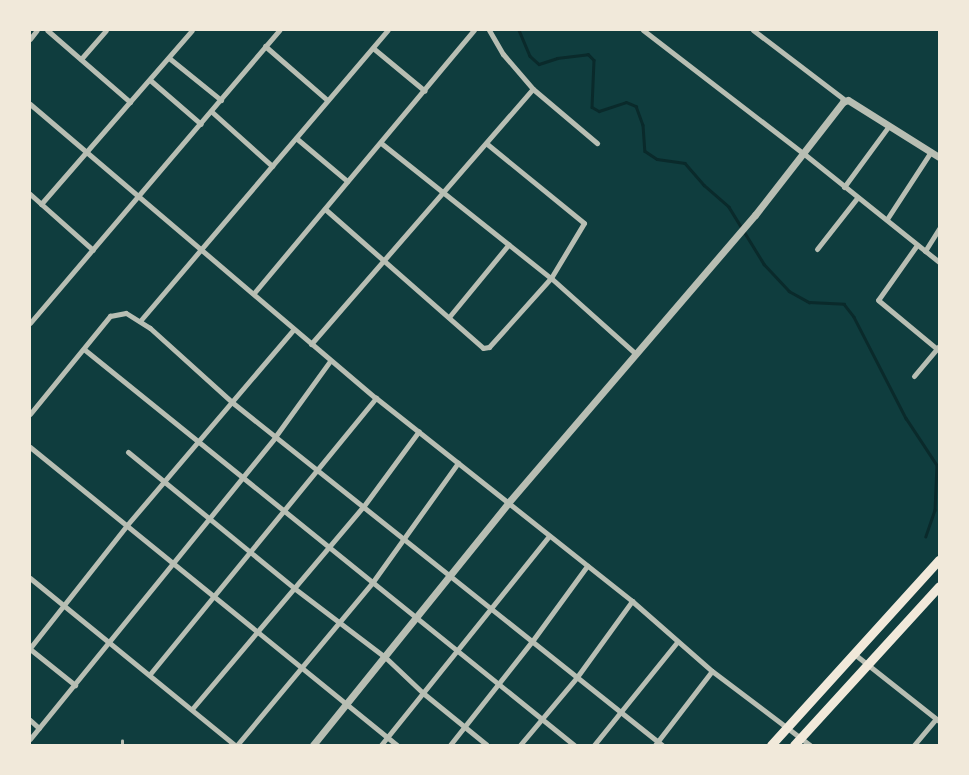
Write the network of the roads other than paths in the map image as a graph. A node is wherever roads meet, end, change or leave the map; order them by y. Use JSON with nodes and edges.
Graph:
{"nodes":[{"id":1,"x":38,"y":30,"type":"edge"},
{"id":2,"x":47,"y":30,"type":"edge"},
{"id":3,"x":106,"y":30,"type":"edge"},
{"id":4,"x":192,"y":30,"type":"edge"},
{"id":5,"x":279,"y":30,"type":"edge"},
{"id":6,"x":388,"y":30,"type":"edge"},
{"id":7,"x":474,"y":30,"type":"edge"},
{"id":8,"x":489,"y":30,"type":"edge"},
{"id":9,"x":643,"y":30,"type":"edge"},
{"id":10,"x":753,"y":30,"type":"edge"},
{"id":11,"x":30,"y":38,"type":"edge"},
{"id":12,"x":265,"y":46,"type":"junction"},
{"id":13,"x":373,"y":48,"type":"junction"},
{"id":14,"x":169,"y":58,"type":"junction"},
{"id":15,"x":80,"y":59,"type":"junction"},
{"id":16,"x":150,"y":80,"type":"junction"},
{"id":17,"x":533,"y":89,"type":"junction"},
{"id":18,"x":425,"y":90,"type":"junction"},
{"id":19,"x":326,"y":99,"type":"junction"},
{"id":20,"x":221,"y":100,"type":"junction"},
{"id":21,"x":845,"y":100,"type":"junction"},
{"id":22,"x":130,"y":102,"type":"junction"},
{"id":23,"x":30,"y":104,"type":"edge"},
{"id":24,"x":212,"y":112,"type":"junction"},
{"id":25,"x":201,"y":124,"type":"junction"},
{"id":26,"x":888,"y":127,"type":"junction"},
{"id":27,"x":296,"y":138,"type":"junction"},
{"id":28,"x":381,"y":143,"type":"junction"},
{"id":29,"x":597,"y":143,"type":"dead end"},
{"id":30,"x":487,"y":144,"type":"junction"},
{"id":31,"x":85,"y":152,"type":"junction"},
{"id":32,"x":804,"y":152,"type":"junction"},
{"id":33,"x":930,"y":153,"type":"junction"},
{"id":34,"x":939,"y":157,"type":"edge"},
{"id":35,"x":272,"y":166,"type":"junction"},
{"id":36,"x":347,"y":181,"type":"junction"},
{"id":37,"x":844,"y":187,"type":"junction"},
{"id":38,"x":445,"y":192,"type":"junction"},
{"id":39,"x":30,"y":194,"type":"edge"},
{"id":40,"x":139,"y":198,"type":"junction"},
{"id":41,"x":857,"y":198,"type":"junction"},
{"id":42,"x":41,"y":204,"type":"junction"},
{"id":43,"x":325,"y":209,"type":"junction"},
{"id":44,"x":887,"y":219,"type":"junction"},
{"id":45,"x":939,"y":229,"type":"edge"},
{"id":46,"x":509,"y":244,"type":"junction"},
{"id":47,"x":918,"y":245,"type":"junction"},
{"id":48,"x":200,"y":249,"type":"junction"},
{"id":49,"x":817,"y":249,"type":"dead end"},
{"id":50,"x":93,"y":250,"type":"junction"},
{"id":51,"x":925,"y":251,"type":"junction"},
{"id":52,"x":384,"y":261,"type":"junction"},
{"id":53,"x":939,"y":262,"type":"edge"},
{"id":54,"x":551,"y":278,"type":"junction"},
{"id":55,"x":254,"y":293,"type":"junction"},
{"id":56,"x":449,"y":317,"type":"junction"},
{"id":57,"x":140,"y":321,"type":"junction"},
{"id":58,"x":30,"y":323,"type":"edge"},
{"id":59,"x":294,"y":329,"type":"junction"},
{"id":60,"x":311,"y":344,"type":"junction"},
{"id":61,"x":938,"y":347,"type":"edge"},
{"id":62,"x":85,"y":350,"type":"junction"},
{"id":63,"x":635,"y":353,"type":"junction"},
{"id":64,"x":330,"y":360,"type":"junction"},
{"id":65,"x":914,"y":376,"type":"dead end"},
{"id":66,"x":376,"y":398,"type":"junction"},
{"id":67,"x":233,"y":403,"type":"junction"},
{"id":68,"x":30,"y":414,"type":"edge"},
{"id":69,"x":419,"y":431,"type":"junction"},
{"id":70,"x":275,"y":437,"type":"junction"},
{"id":71,"x":198,"y":442,"type":"junction"},
{"id":72,"x":30,"y":447,"type":"edge"},
{"id":73,"x":128,"y":452,"type":"dead end"},
{"id":74,"x":458,"y":462,"type":"junction"},
{"id":75,"x":319,"y":470,"type":"junction"},
{"id":76,"x":241,"y":478,"type":"junction"},
{"id":77,"x":165,"y":482,"type":"junction"},
{"id":78,"x":508,"y":503,"type":"junction"},
{"id":79,"x":362,"y":506,"type":"junction"},
{"id":80,"x":285,"y":514,"type":"junction"},
{"id":81,"x":208,"y":518,"type":"junction"},
{"id":82,"x":127,"y":525,"type":"junction"},
{"id":83,"x":549,"y":536,"type":"junction"},
{"id":84,"x":403,"y":538,"type":"junction"},
{"id":85,"x":328,"y":547,"type":"junction"},
{"id":86,"x":252,"y":552,"type":"junction"},
{"id":87,"x":939,"y":560,"type":"edge"},
{"id":88,"x":173,"y":561,"type":"junction"},
{"id":89,"x":587,"y":566,"type":"junction"},
{"id":90,"x":450,"y":577,"type":"junction"},
{"id":91,"x":30,"y":578,"type":"edge"},
{"id":92,"x":372,"y":583,"type":"junction"},
{"id":93,"x":939,"y":586,"type":"edge"},
{"id":94,"x":294,"y":588,"type":"junction"},
{"id":95,"x":214,"y":596,"type":"junction"},
{"id":96,"x":632,"y":601,"type":"junction"},
{"id":97,"x":64,"y":605,"type":"junction"},
{"id":98,"x":491,"y":609,"type":"junction"},
{"id":99,"x":417,"y":618,"type":"junction"},
{"id":100,"x":338,"y":623,"type":"junction"},
{"id":101,"x":258,"y":630,"type":"junction"},
{"id":102,"x":533,"y":640,"type":"junction"},
{"id":103,"x":109,"y":641,"type":"junction"},
{"id":104,"x":677,"y":642,"type":"junction"},
{"id":105,"x":30,"y":649,"type":"edge"},
{"id":106,"x":458,"y":652,"type":"junction"},
{"id":107,"x":853,"y":654,"type":"junction"},
{"id":108,"x":385,"y":657,"type":"junction"},
{"id":109,"x":865,"y":664,"type":"junction"},
{"id":110,"x":302,"y":668,"type":"junction"},
{"id":111,"x":712,"y":671,"type":"junction"},
{"id":112,"x":150,"y":674,"type":"junction"},
{"id":113,"x":577,"y":677,"type":"junction"},
{"id":114,"x":499,"y":684,"type":"junction"},
{"id":115,"x":75,"y":685,"type":"junction"},
{"id":116,"x":423,"y":693,"type":"junction"},
{"id":117,"x":348,"y":703,"type":"junction"},
{"id":118,"x":192,"y":709,"type":"junction"},
{"id":119,"x":621,"y":712,"type":"junction"},
{"id":120,"x":30,"y":720,"type":"edge"},
{"id":121,"x":540,"y":720,"type":"junction"},
{"id":122,"x":937,"y":720,"type":"edge"},
{"id":123,"x":465,"y":727,"type":"junction"},
{"id":124,"x":787,"y":727,"type":"junction"},
{"id":125,"x":39,"y":728,"type":"junction"},
{"id":126,"x":388,"y":737,"type":"junction"},
{"id":127,"x":30,"y":739,"type":"edge"},
{"id":128,"x":798,"y":742,"type":"edge"},
{"id":129,"x":658,"y":744,"type":"edge"},
{"id":130,"x":236,"y":745,"type":"edge"},
{"id":131,"x":313,"y":745,"type":"edge"},
{"id":132,"x":382,"y":745,"type":"edge"},
{"id":133,"x":397,"y":745,"type":"edge"},
{"id":134,"x":450,"y":745,"type":"edge"},
{"id":135,"x":487,"y":745,"type":"edge"},
{"id":136,"x":520,"y":745,"type":"edge"},
{"id":137,"x":574,"y":745,"type":"edge"},
{"id":138,"x":594,"y":745,"type":"edge"},
{"id":139,"x":771,"y":745,"type":"edge"},
{"id":140,"x":810,"y":745,"type":"edge"},
{"id":141,"x":914,"y":745,"type":"edge"}],
"edges":[{"from":1,"to":11,"type":"street"},
{"from":2,"to":15,"type":"street"},
{"from":3,"to":15,"type":"street"},
{"from":4,"to":14,"type":"street"},
{"from":5,"to":12,"type":"street"},
{"from":6,"to":13,"type":"street"},
{"from":7,"to":18,"type":"street"},
{"from":8,"to":17,"type":"street"},
{"from":9,"to":32,"type":"street"},
{"from":10,"to":21,"type":"street"},
{"from":12,"to":19,"type":"street"},
{"from":12,"to":20,"type":"street"},
{"from":13,"to":18,"type":"street"},
{"from":13,"to":19,"type":"street"},
{"from":14,"to":16,"type":"street"},
{"from":14,"to":20,"type":"street"},
{"from":15,"to":22,"type":"street"},
{"from":16,"to":22,"type":"street"},
{"from":16,"to":25,"type":"street"},
{"from":17,"to":29,"type":"street"},
{"from":17,"to":30,"type":"street"},
{"from":18,"to":28,"type":"street"},
{"from":19,"to":27,"type":"street"},
{"from":20,"to":24,"type":"street"},
{"from":21,"to":26,"type":"street"},
{"from":21,"to":32,"type":"street"},
{"from":22,"to":31,"type":"street"},
{"from":23,"to":31,"type":"street"},
{"from":24,"to":25,"type":"street"},
{"from":24,"to":35,"type":"street"},
{"from":25,"to":40,"type":"street"},
{"from":26,"to":33,"type":"street"},
{"from":26,"to":37,"type":"street"},
{"from":27,"to":35,"type":"street"},
{"from":27,"to":36,"type":"street"},
{"from":28,"to":36,"type":"street"},
{"from":28,"to":38,"type":"street"},
{"from":30,"to":38,"type":"street"},
{"from":30,"to":54,"type":"street"},
{"from":31,"to":40,"type":"street"},
{"from":31,"to":42,"type":"street"},
{"from":32,"to":37,"type":"street"},
{"from":32,"to":63,"type":"street"},
{"from":33,"to":34,"type":"street"},
{"from":33,"to":44,"type":"street"},
{"from":35,"to":48,"type":"street"},
{"from":36,"to":43,"type":"street"},
{"from":37,"to":41,"type":"street"},
{"from":38,"to":46,"type":"street"},
{"from":38,"to":52,"type":"street"},
{"from":39,"to":42,"type":"street"},
{"from":40,"to":48,"type":"street"},
{"from":40,"to":50,"type":"street"},
{"from":41,"to":44,"type":"street"},
{"from":41,"to":49,"type":"street"},
{"from":42,"to":50,"type":"street"},
{"from":43,"to":52,"type":"street"},
{"from":43,"to":55,"type":"street"},
{"from":44,"to":47,"type":"street"},
{"from":45,"to":51,"type":"street"},
{"from":46,"to":54,"type":"street"},
{"from":46,"to":56,"type":"street"},
{"from":47,"to":51,"type":"street"},
{"from":47,"to":61,"type":"street"},
{"from":48,"to":55,"type":"street"},
{"from":48,"to":57,"type":"street"},
{"from":50,"to":58,"type":"street"},
{"from":51,"to":53,"type":"street"},
{"from":52,"to":56,"type":"street"},
{"from":52,"to":60,"type":"street"},
{"from":54,"to":56,"type":"street"},
{"from":54,"to":63,"type":"street"},
{"from":55,"to":59,"type":"street"},
{"from":57,"to":62,"type":"street"},
{"from":57,"to":67,"type":"street"},
{"from":59,"to":60,"type":"street"},
{"from":59,"to":67,"type":"street"},
{"from":60,"to":64,"type":"street"},
{"from":61,"to":65,"type":"street"},
{"from":62,"to":68,"type":"street"},
{"from":62,"to":71,"type":"street"},
{"from":63,"to":78,"type":"street"},
{"from":64,"to":66,"type":"street"},
{"from":64,"to":70,"type":"street"},
{"from":66,"to":69,"type":"street"},
{"from":66,"to":75,"type":"street"},
{"from":67,"to":70,"type":"street"},
{"from":67,"to":71,"type":"street"},
{"from":69,"to":74,"type":"street"},
{"from":69,"to":79,"type":"street"},
{"from":70,"to":75,"type":"street"},
{"from":70,"to":76,"type":"street"},
{"from":71,"to":76,"type":"street"},
{"from":71,"to":77,"type":"street"},
{"from":72,"to":82,"type":"street"},
{"from":73,"to":77,"type":"street"},
{"from":74,"to":78,"type":"street"},
{"from":74,"to":84,"type":"street"},
{"from":75,"to":79,"type":"street"},
{"from":75,"to":80,"type":"street"},
{"from":76,"to":80,"type":"street"},
{"from":76,"to":81,"type":"street"},
{"from":77,"to":81,"type":"street"},
{"from":77,"to":82,"type":"street"},
{"from":78,"to":83,"type":"street"},
{"from":78,"to":90,"type":"street"},
{"from":79,"to":84,"type":"street"},
{"from":79,"to":85,"type":"street"},
{"from":80,"to":85,"type":"street"},
{"from":80,"to":86,"type":"street"},
{"from":81,"to":86,"type":"street"},
{"from":81,"to":88,"type":"street"},
{"from":82,"to":88,"type":"street"},
{"from":82,"to":97,"type":"street"},
{"from":83,"to":89,"type":"street"},
{"from":83,"to":98,"type":"street"},
{"from":84,"to":90,"type":"street"},
{"from":84,"to":92,"type":"street"},
{"from":85,"to":92,"type":"street"},
{"from":85,"to":94,"type":"street"},
{"from":86,"to":94,"type":"street"},
{"from":86,"to":95,"type":"street"},
{"from":87,"to":107,"type":"highway"},
{"from":88,"to":95,"type":"street"},
{"from":88,"to":103,"type":"street"},
{"from":89,"to":96,"type":"street"},
{"from":89,"to":102,"type":"street"},
{"from":90,"to":98,"type":"street"},
{"from":90,"to":99,"type":"street"},
{"from":91,"to":97,"type":"street"},
{"from":92,"to":99,"type":"street"},
{"from":92,"to":100,"type":"street"},
{"from":93,"to":109,"type":"highway"},
{"from":94,"to":100,"type":"street"},
{"from":94,"to":101,"type":"street"},
{"from":95,"to":101,"type":"street"},
{"from":95,"to":112,"type":"street"},
{"from":96,"to":104,"type":"street"},
{"from":96,"to":113,"type":"street"},
{"from":97,"to":103,"type":"street"},
{"from":97,"to":105,"type":"street"},
{"from":98,"to":102,"type":"street"},
{"from":98,"to":106,"type":"street"},
{"from":99,"to":106,"type":"street"},
{"from":99,"to":108,"type":"street"},
{"from":100,"to":108,"type":"street"},
{"from":100,"to":110,"type":"street"},
{"from":101,"to":110,"type":"street"},
{"from":101,"to":118,"type":"street"},
{"from":102,"to":113,"type":"street"},
{"from":102,"to":114,"type":"street"},
{"from":103,"to":112,"type":"street"},
{"from":103,"to":115,"type":"street"},
{"from":104,"to":111,"type":"street"},
{"from":104,"to":119,"type":"street"},
{"from":105,"to":115,"type":"street"},
{"from":106,"to":114,"type":"street"},
{"from":106,"to":116,"type":"street"},
{"from":107,"to":109,"type":"street"},
{"from":107,"to":124,"type":"highway"},
{"from":108,"to":116,"type":"street"},
{"from":108,"to":117,"type":"street"},
{"from":109,"to":122,"type":"street"},
{"from":109,"to":128,"type":"highway"},
{"from":110,"to":117,"type":"street"},
{"from":110,"to":130,"type":"street"},
{"from":111,"to":124,"type":"street"},
{"from":111,"to":129,"type":"street"},
{"from":112,"to":118,"type":"street"},
{"from":113,"to":119,"type":"street"},
{"from":113,"to":121,"type":"street"},
{"from":114,"to":121,"type":"street"},
{"from":114,"to":123,"type":"street"},
{"from":115,"to":125,"type":"street"},
{"from":116,"to":123,"type":"street"},
{"from":116,"to":126,"type":"street"},
{"from":117,"to":126,"type":"street"},
{"from":117,"to":131,"type":"street"},
{"from":118,"to":130,"type":"street"},
{"from":119,"to":129,"type":"street"},
{"from":119,"to":138,"type":"street"},
{"from":120,"to":125,"type":"street"},
{"from":121,"to":136,"type":"street"},
{"from":121,"to":137,"type":"street"},
{"from":122,"to":141,"type":"street"},
{"from":123,"to":134,"type":"street"},
{"from":123,"to":135,"type":"street"},
{"from":124,"to":128,"type":"street"},
{"from":124,"to":139,"type":"highway"},
{"from":125,"to":127,"type":"street"},
{"from":126,"to":132,"type":"street"},
{"from":126,"to":133,"type":"street"},
{"from":128,"to":140,"type":"street"}]}
